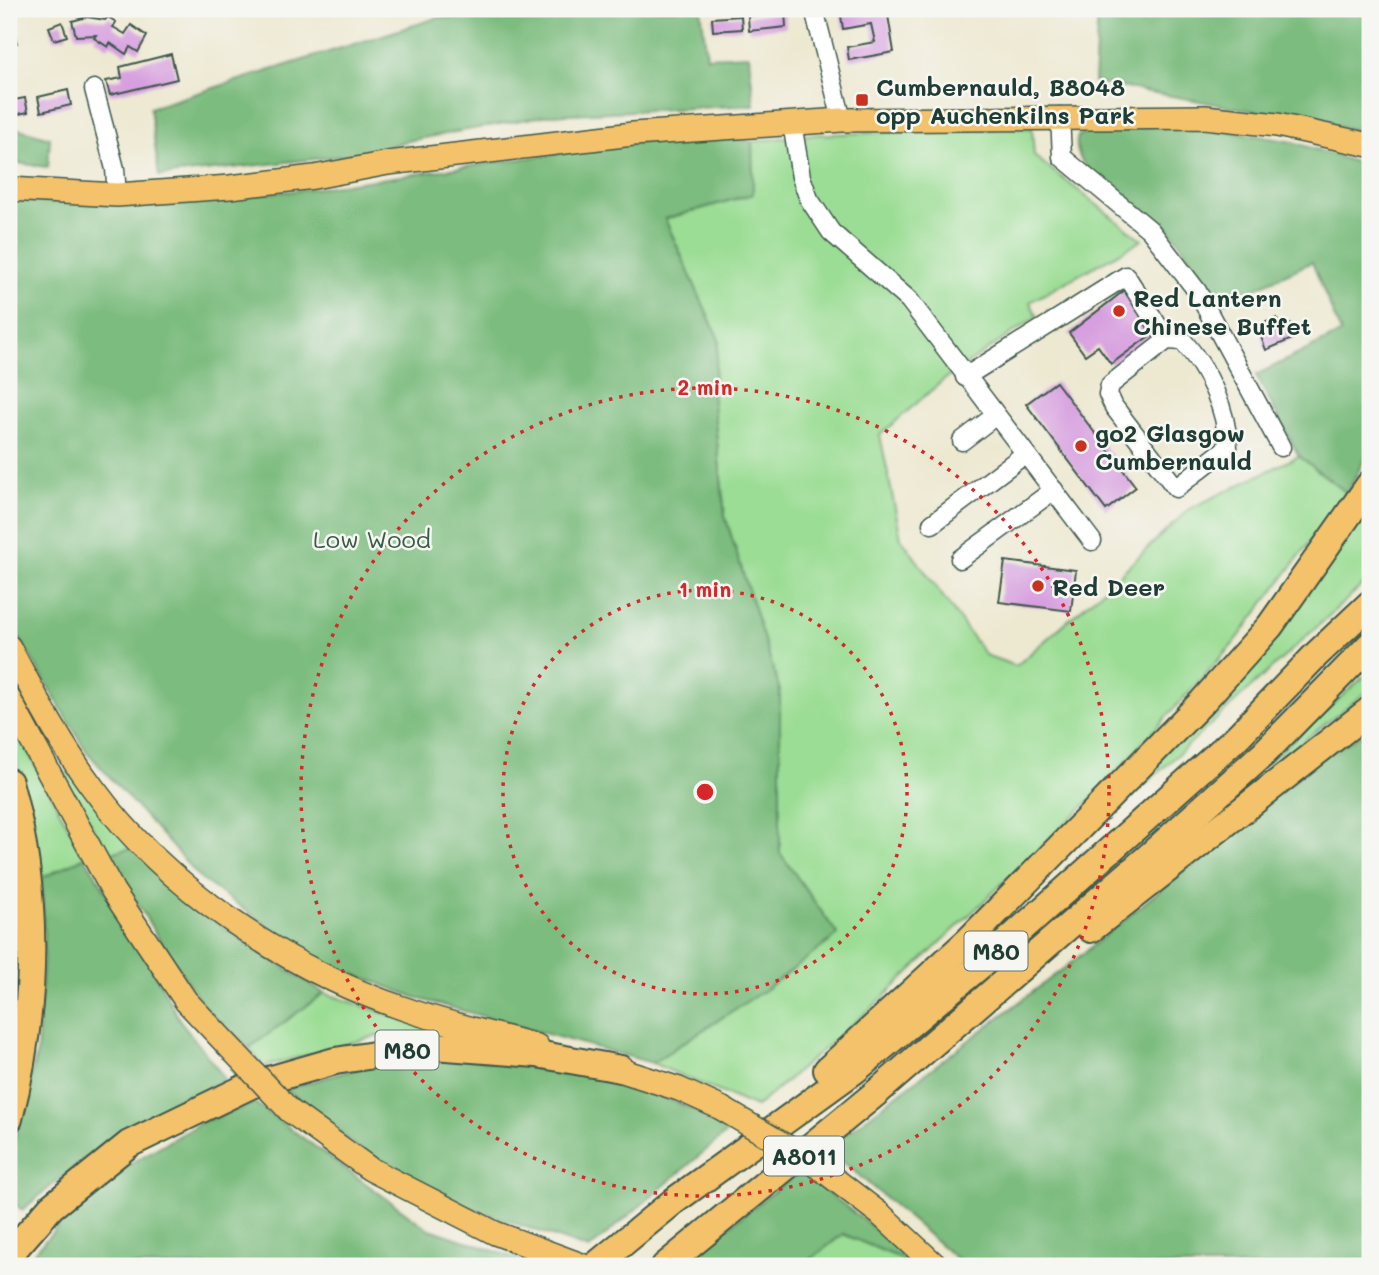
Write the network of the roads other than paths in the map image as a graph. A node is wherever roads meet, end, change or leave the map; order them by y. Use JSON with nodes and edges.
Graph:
{"nodes":[{"id":1,"x":814,"y":9,"type":"edge"},
{"id":2,"x":94,"y":89,"type":"dead end"},
{"id":3,"x":1060,"y":116,"type":"junction"},
{"id":4,"x":842,"y":120,"type":"junction"},
{"id":5,"x":792,"y":123,"type":"junction"},
{"id":6,"x":1359,"y":142,"type":"edge"},
{"id":7,"x":1370,"y":151,"type":"edge"},
{"id":8,"x":9,"y":189,"type":"edge"},
{"id":9,"x":117,"y":195,"type":"junction"},
{"id":10,"x":1166,"y":337,"type":"junction"},
{"id":11,"x":965,"y":377,"type":"junction"},
{"id":12,"x":996,"y":415,"type":"junction"},
{"id":13,"x":962,"y":441,"type":"dead end"},
{"id":14,"x":1281,"y":447,"type":"dead end"},
{"id":15,"x":1026,"y":454,"type":"junction"},
{"id":16,"x":1370,"y":484,"type":"edge"},
{"id":17,"x":1054,"y":489,"type":"junction"},
{"id":18,"x":932,"y":523,"type":"dead end"},
{"id":19,"x":1092,"y":541,"type":"dead end"},
{"id":20,"x":960,"y":559,"type":"dead end"},
{"id":21,"x":1370,"y":604,"type":"edge"},
{"id":22,"x":1370,"y":645,"type":"edge"},
{"id":23,"x":9,"y":647,"type":"edge"},
{"id":24,"x":9,"y":699,"type":"edge"},
{"id":25,"x":1370,"y":710,"type":"edge"},
{"id":26,"x":9,"y":782,"type":"edge"},
{"id":27,"x":621,"y":1069,"type":"junction"},
{"id":28,"x":876,"y":1093,"type":"junction"},
{"id":29,"x":9,"y":1119,"type":"edge"},
{"id":30,"x":674,"y":1201,"type":"junction"},
{"id":31,"x":9,"y":1255,"type":"edge"},
{"id":32,"x":584,"y":1266,"type":"edge"},
{"id":33,"x":595,"y":1266,"type":"edge"},
{"id":34,"x":665,"y":1266,"type":"edge"},
{"id":35,"x":936,"y":1266,"type":"edge"}],
"edges":[{"from":1,"to":4,"type":"street"},
{"from":2,"to":9,"type":"street"},
{"from":3,"to":4,"type":"main road"},
{"from":3,"to":6,"type":"main road"},
{"from":3,"to":14,"type":"street"},
{"from":4,"to":5,"type":"main road"},
{"from":5,"to":9,"type":"main road"},
{"from":5,"to":11,"type":"street"},
{"from":6,"to":7,"type":"main road"},
{"from":8,"to":9,"type":"main road"},
{"from":10,"to":10,"type":"street"},
{"from":10,"to":11,"type":"street"},
{"from":11,"to":12,"type":"street"},
{"from":12,"to":13,"type":"street"},
{"from":12,"to":15,"type":"street"},
{"from":15,"to":17,"type":"street"},
{"from":15,"to":18,"type":"street"},
{"from":16,"to":30,"type":"highway"},
{"from":17,"to":19,"type":"street"},
{"from":17,"to":20,"type":"street"},
{"from":21,"to":30,"type":"highway","number":"M80"},
{"from":22,"to":28,"type":"highway","number":"M80"},
{"from":23,"to":27,"type":"main road"},
{"from":24,"to":32,"type":"main road","bridge":true},
{"from":25,"to":28,"type":"highway"},
{"from":26,"to":29,"type":"highway"},
{"from":27,"to":31,"type":"highway","number":"M80"},
{"from":27,"to":35,"type":"main road","number":"A8011","bridge":true},
{"from":28,"to":34,"type":"highway","number":"M80"},
{"from":30,"to":33,"type":"highway","number":"M80"}]}
